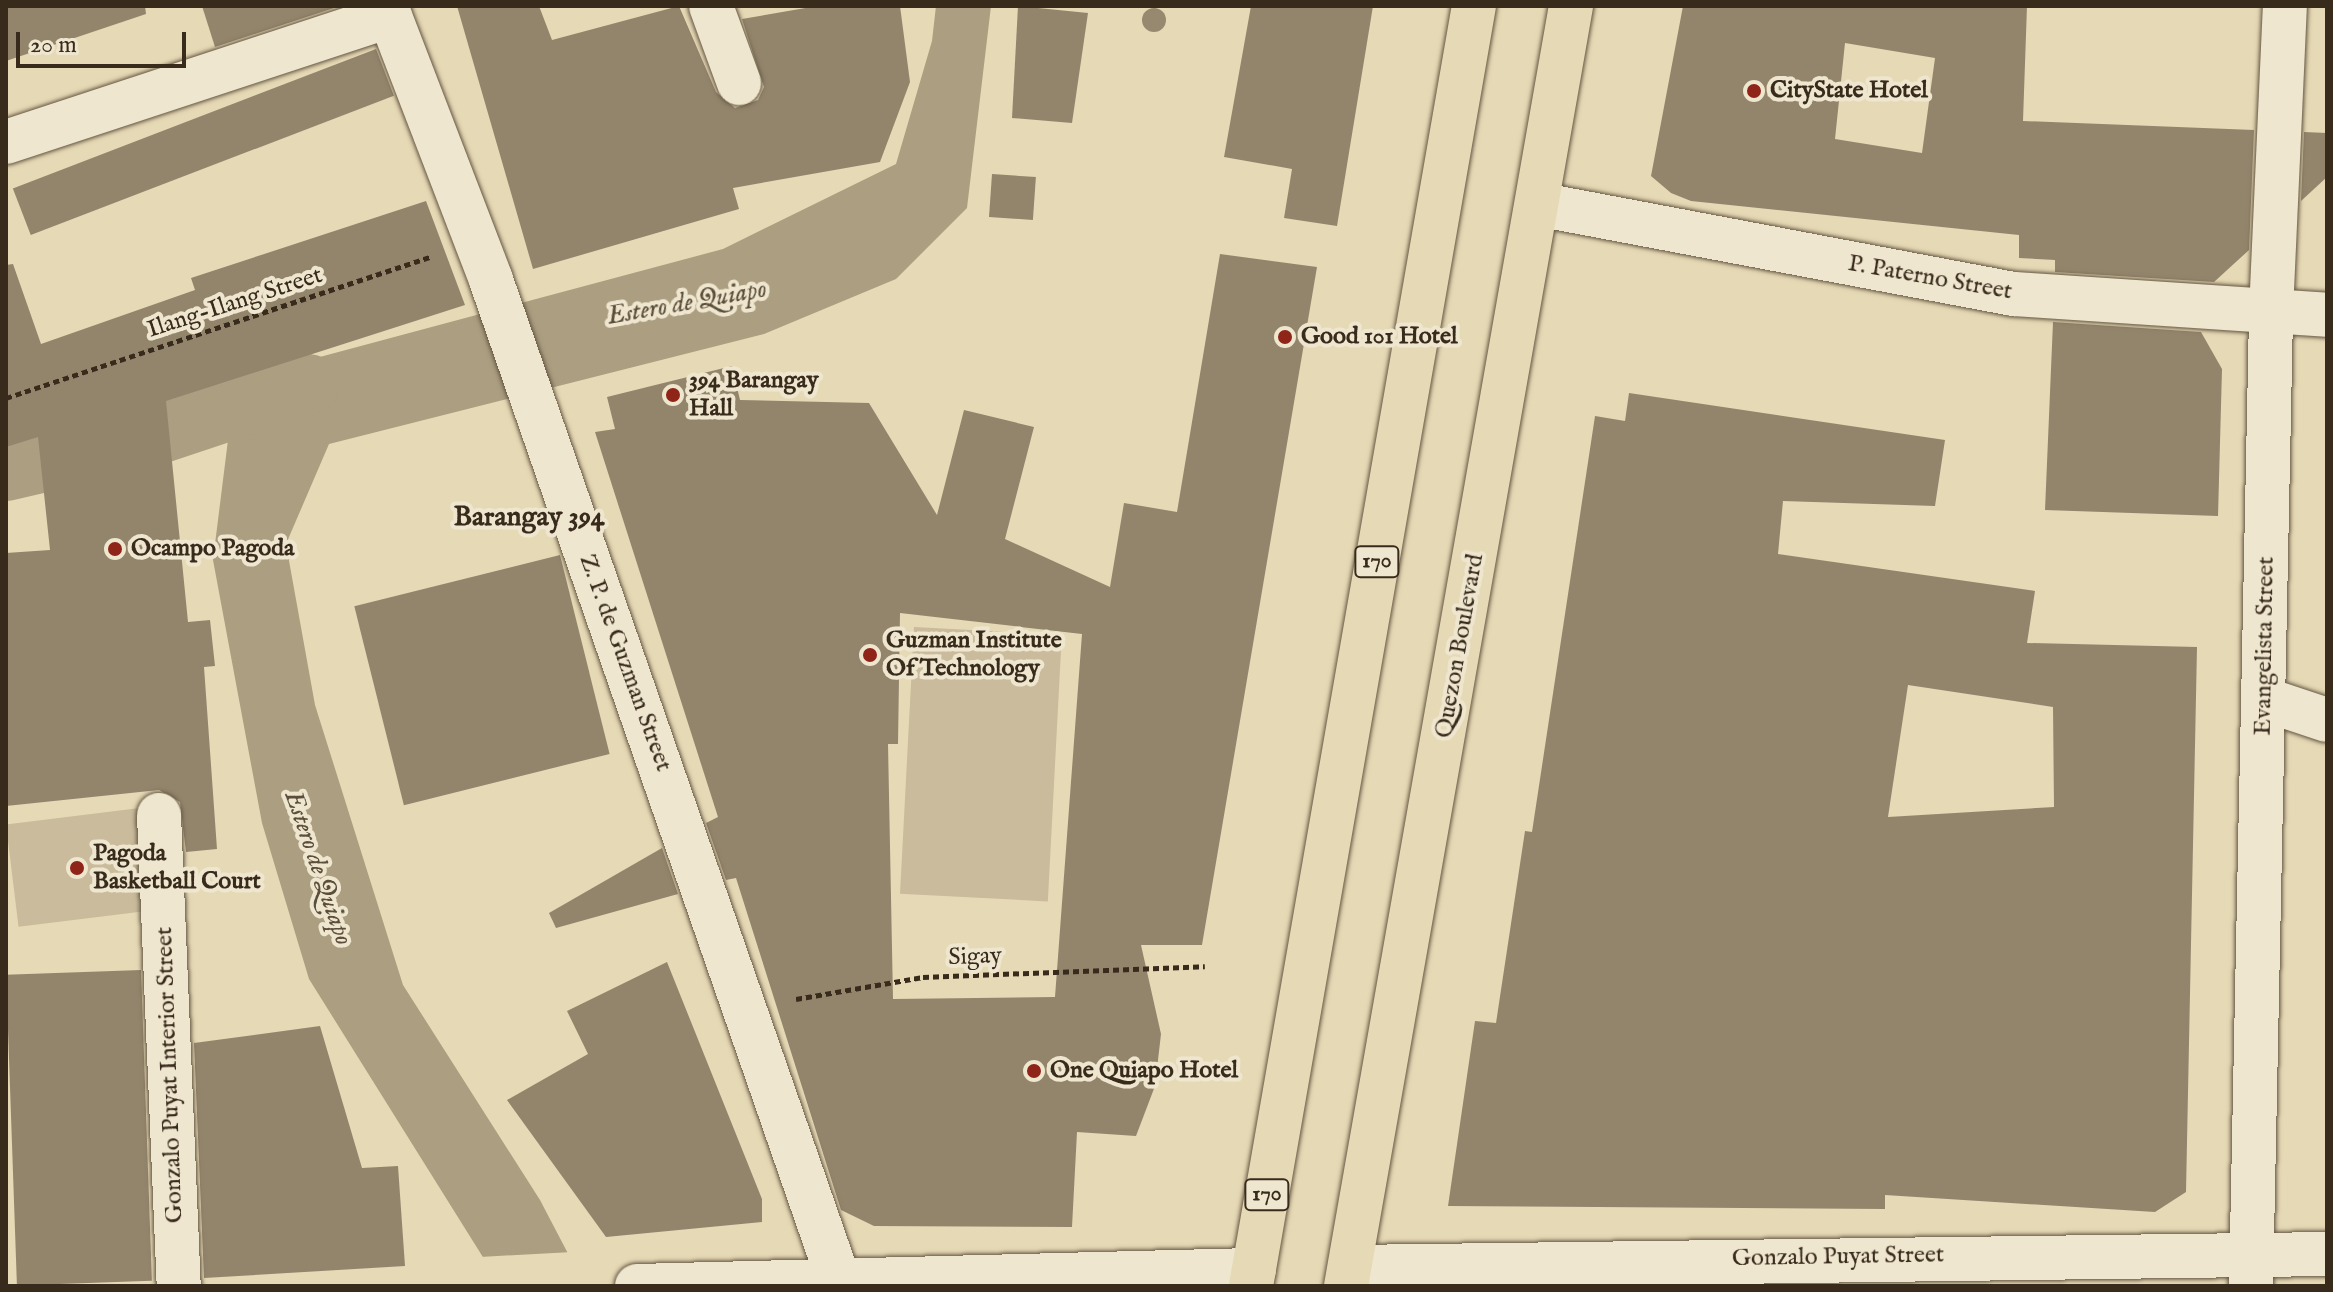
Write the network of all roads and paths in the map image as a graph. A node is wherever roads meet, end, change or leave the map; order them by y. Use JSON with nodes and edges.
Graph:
{"nodes":[{"id":1,"x":711,"y":6,"type":"edge"},
{"id":2,"x":1474,"y":6,"type":"edge"},
{"id":3,"x":1571,"y":6,"type":"edge"},
{"id":4,"x":2285,"y":6,"type":"edge"},
{"id":5,"x":388,"y":11,"type":"edge"},
{"id":6,"x":739,"y":83,"type":"dead end"},
{"id":7,"x":6,"y":142,"type":"edge"},
{"id":8,"x":1537,"y":204,"type":"junction"},
{"id":9,"x":483,"y":260,"type":"junction"},
{"id":10,"x":2271,"y":312,"type":"junction"},
{"id":11,"x":2327,"y":315,"type":"edge"},
{"id":12,"x":6,"y":398,"type":"edge"},
{"id":13,"x":2264,"y":699,"type":"junction"},
{"id":14,"x":2327,"y":720,"type":"edge"},
{"id":15,"x":159,"y":815,"type":"dead end"},
{"id":16,"x":1205,"y":966,"type":"dead end"},
{"id":17,"x":749,"y":1007,"type":"junction"},
{"id":18,"x":2327,"y":1254,"type":"edge"},
{"id":19,"x":2252,"y":1268,"type":"edge"},
{"id":20,"x":1348,"y":1276,"type":"edge"},
{"id":21,"x":838,"y":1278,"type":"junction"},
{"id":22,"x":1253,"y":1278,"type":"edge"},
{"id":23,"x":179,"y":1286,"type":"edge"},
{"id":24,"x":637,"y":1286,"type":"edge"}],
"edges":[{"from":1,"to":6,"type":"street"},
{"from":2,"to":22,"type":"main road","number":"170"},
{"from":3,"to":8,"type":"main road","name":"Quezon Boulevard"},
{"from":4,"to":10,"type":"street","name":"Evangelista Street"},
{"from":5,"to":7,"type":"street"},
{"from":5,"to":9,"type":"street","name":"Z. P. de Guzman Street"},
{"from":8,"to":10,"type":"street","name":"P. Paterno Street"},
{"from":8,"to":20,"type":"main road","name":"Quezon Boulevard"},
{"from":9,"to":12,"type":"path","name":"Ilang-Ilang Street"},
{"from":9,"to":17,"type":"street","name":"Z. P. de Guzman Street"},
{"from":10,"to":11,"type":"street","name":"P. Paterno Street"},
{"from":10,"to":13,"type":"street","name":"Evangelista Street"},
{"from":13,"to":14,"type":"street"},
{"from":13,"to":19,"type":"street","name":"Evangelista Street"},
{"from":15,"to":23,"type":"street","name":"Gonzalo Puyat Interior Street"},
{"from":16,"to":17,"type":"path","name":"Sigay"},
{"from":17,"to":21,"type":"street","name":"Z. P. de Guzman Street"},
{"from":18,"to":19,"type":"street","name":"Gonzalo Puyat Street"},
{"from":19,"to":20,"type":"street","name":"Gonzalo Puyat Street"},
{"from":21,"to":22,"type":"street"},
{"from":21,"to":24,"type":"street"}]}
